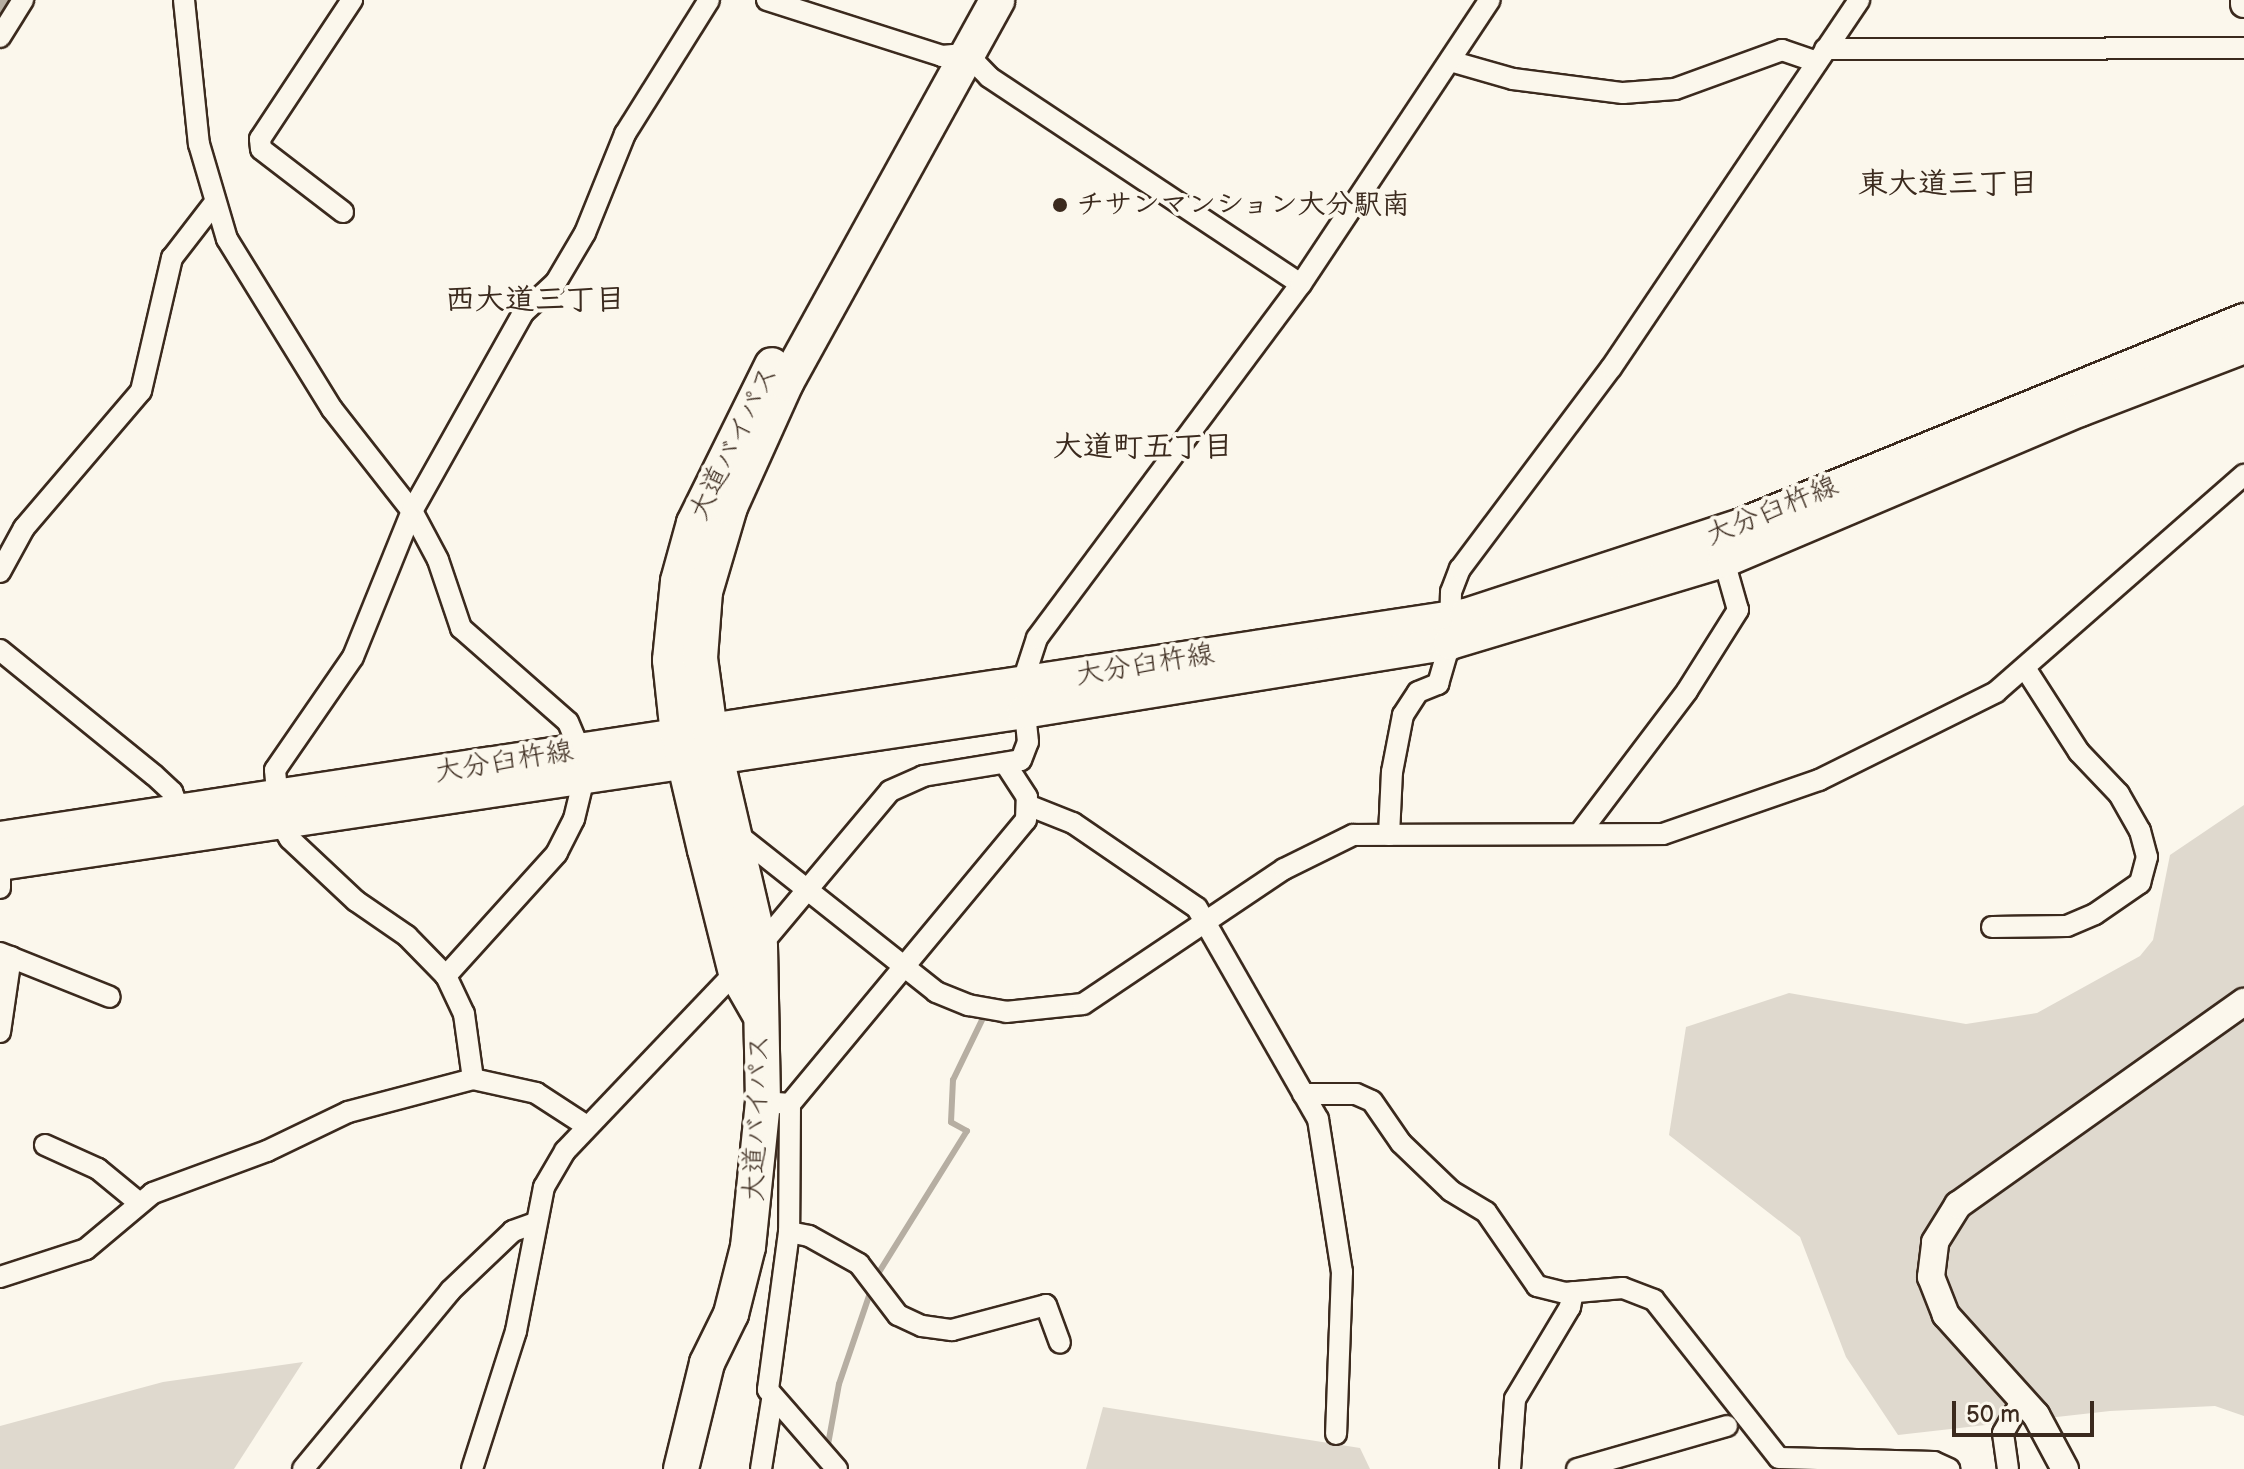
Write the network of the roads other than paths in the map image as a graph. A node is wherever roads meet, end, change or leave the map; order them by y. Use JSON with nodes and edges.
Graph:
{"nodes":[{"id":1,"x":23,"y":0,"type":"edge"},
{"id":2,"x":184,"y":0,"type":"edge"},
{"id":3,"x":352,"y":0,"type":"edge"},
{"id":4,"x":709,"y":0,"type":"edge"},
{"id":5,"x":767,"y":0,"type":"edge"},
{"id":6,"x":972,"y":0,"type":"edge"},
{"id":7,"x":997,"y":0,"type":"edge"},
{"id":8,"x":1490,"y":0,"type":"edge"},
{"id":9,"x":1859,"y":0,"type":"edge"},
{"id":10,"x":0,"y":37,"type":"edge"},
{"id":11,"x":2244,"y":48,"type":"edge"},
{"id":12,"x":954,"y":55,"type":"junction"},
{"id":13,"x":1821,"y":56,"type":"junction"},
{"id":14,"x":1450,"y":61,"type":"junction"},
{"id":15,"x":213,"y":205,"type":"junction"},
{"id":16,"x":343,"y":212,"type":"dead end"},
{"id":17,"x":1301,"y":284,"type":"junction"},
{"id":18,"x":2244,"y":320,"type":"edge"},
{"id":19,"x":2244,"y":347,"type":"edge"},
{"id":20,"x":2244,"y":475,"type":"edge"},
{"id":21,"x":412,"y":511,"type":"junction"},
{"id":22,"x":1724,"y":561,"type":"junction"},
{"id":23,"x":0,"y":572,"type":"edge"},
{"id":24,"x":1449,"y":631,"type":"junction"},
{"id":25,"x":0,"y":650,"type":"edge"},
{"id":26,"x":2025,"y":668,"type":"junction"},
{"id":27,"x":1023,"y":698,"type":"junction"},
{"id":28,"x":697,"y":747,"type":"junction"},
{"id":29,"x":582,"y":764,"type":"junction"},
{"id":30,"x":1007,"y":766,"type":"junction"},
{"id":31,"x":1030,"y":806,"type":"junction"},
{"id":32,"x":278,"y":810,"type":"junction"},
{"id":33,"x":185,"y":824,"type":"junction"},
{"id":34,"x":736,"y":832,"type":"junction"},
{"id":35,"x":1579,"y":834,"type":"junction"},
{"id":36,"x":1389,"y":835,"type":"junction"},
{"id":37,"x":0,"y":838,"type":"edge"},
{"id":38,"x":0,"y":866,"type":"edge"},
{"id":39,"x":0,"y":888,"type":"edge"},
{"id":40,"x":809,"y":888,"type":"junction"},
{"id":41,"x":1205,"y":919,"type":"junction"},
{"id":42,"x":1992,"y":927,"type":"dead end"},
{"id":43,"x":760,"y":946,"type":"junction"},
{"id":44,"x":5,"y":955,"type":"edge"},
{"id":45,"x":905,"y":966,"type":"junction"},
{"id":46,"x":736,"y":973,"type":"junction"},
{"id":47,"x":446,"y":976,"type":"junction"},
{"id":48,"x":110,"y":997,"type":"dead end"},
{"id":49,"x":2244,"y":1002,"type":"edge"},
{"id":50,"x":760,"y":1015,"type":"junction"},
{"id":51,"x":0,"y":1032,"type":"edge"},
{"id":52,"x":473,"y":1079,"type":"junction"},
{"id":53,"x":1303,"y":1094,"type":"junction"},
{"id":54,"x":777,"y":1103,"type":"junction"},
{"id":55,"x":585,"y":1125,"type":"junction"},
{"id":56,"x":45,"y":1145,"type":"dead end"},
{"id":57,"x":138,"y":1202,"type":"junction"},
{"id":58,"x":535,"y":1223,"type":"junction"},
{"id":59,"x":789,"y":1232,"type":"junction"},
{"id":60,"x":0,"y":1277,"type":"edge"},
{"id":61,"x":1573,"y":1292,"type":"junction"},
{"id":62,"x":731,"y":1314,"type":"junction"},
{"id":63,"x":1060,"y":1343,"type":"dead end"},
{"id":64,"x":772,"y":1400,"type":"junction"},
{"id":65,"x":2022,"y":1400,"type":"junction"},
{"id":66,"x":1727,"y":1426,"type":"dead end"},
{"id":67,"x":1336,"y":1434,"type":"dead end"},
{"id":68,"x":303,"y":1469,"type":"edge"},
{"id":69,"x":472,"y":1469,"type":"edge"},
{"id":70,"x":681,"y":1469,"type":"edge"},
{"id":71,"x":703,"y":1469,"type":"edge"},
{"id":72,"x":761,"y":1469,"type":"edge"},
{"id":73,"x":837,"y":1469,"type":"edge"},
{"id":74,"x":1510,"y":1469,"type":"edge"},
{"id":75,"x":1577,"y":1469,"type":"edge"},
{"id":76,"x":1949,"y":1469,"type":"edge"},
{"id":77,"x":2008,"y":1469,"type":"edge"},
{"id":78,"x":2065,"y":1469,"type":"edge"}],
"edges":[{"from":1,"to":10,"type":"street"},
{"from":2,"to":15,"type":"street"},
{"from":3,"to":16,"type":"street"},
{"from":4,"to":21,"type":"street"},
{"from":5,"to":12,"type":"street"},
{"from":6,"to":12,"type":"highway","name":"大道バイパス"},
{"from":7,"to":12,"type":"highway","name":"大道バイパス"},
{"from":8,"to":14,"type":"street"},
{"from":9,"to":13,"type":"street"},
{"from":11,"to":13,"type":"street"},
{"from":12,"to":17,"type":"street"},
{"from":12,"to":28,"type":"highway","name":"大道バイパス"},
{"from":13,"to":14,"type":"street"},
{"from":13,"to":24,"type":"street"},
{"from":14,"to":17,"type":"street"},
{"from":15,"to":21,"type":"street"},
{"from":15,"to":23,"type":"street"},
{"from":17,"to":27,"type":"street"},
{"from":18,"to":24,"type":"main road","name":"大分臼杵線"},
{"from":19,"to":22,"type":"main road","name":"大分臼杵線"},
{"from":20,"to":26,"type":"street"},
{"from":21,"to":29,"type":"street"},
{"from":21,"to":32,"type":"street"},
{"from":22,"to":24,"type":"main road","name":"大分臼杵線"},
{"from":22,"to":35,"type":"street"},
{"from":24,"to":27,"type":"main road","name":"大分臼杵線"},
{"from":24,"to":36,"type":"street"},
{"from":25,"to":33,"type":"street"},
{"from":26,"to":35,"type":"street"},
{"from":26,"to":42,"type":"street"},
{"from":27,"to":28,"type":"main road","name":"大分臼杵線"},
{"from":27,"to":30,"type":"street"},
{"from":28,"to":29,"type":"main road","name":"大分臼杵線"},
{"from":28,"to":34,"type":"highway","name":"大道バイパス"},
{"from":28,"to":46,"type":"highway","name":"大道バイパス"},
{"from":29,"to":32,"type":"main road","name":"大分臼杵線"},
{"from":29,"to":47,"type":"street"},
{"from":30,"to":31,"type":"street"},
{"from":30,"to":40,"type":"street"},
{"from":31,"to":41,"type":"street"},
{"from":31,"to":45,"type":"street"},
{"from":32,"to":33,"type":"main road","name":"大分臼杵線"},
{"from":32,"to":47,"type":"street"},
{"from":33,"to":37,"type":"main road","name":"大分臼杵線"},
{"from":33,"to":38,"type":"main road","name":"大分臼杵線"},
{"from":34,"to":40,"type":"street"},
{"from":34,"to":43,"type":"highway","name":"大道バイパス"},
{"from":35,"to":36,"type":"street"},
{"from":36,"to":41,"type":"street"},
{"from":38,"to":39,"type":"street"},
{"from":40,"to":43,"type":"street"},
{"from":40,"to":45,"type":"street"},
{"from":41,"to":45,"type":"street"},
{"from":41,"to":53,"type":"street"},
{"from":43,"to":46,"type":"street"},
{"from":43,"to":50,"type":"highway","name":"大道バイパス"},
{"from":44,"to":48,"type":"street"},
{"from":44,"to":51,"type":"street"},
{"from":45,"to":54,"type":"street"},
{"from":46,"to":50,"type":"highway","name":"大道バイパス"},
{"from":46,"to":55,"type":"street"},
{"from":47,"to":52,"type":"street"},
{"from":49,"to":65,"type":"street"},
{"from":50,"to":54,"type":"highway","name":"大道バイパス"},
{"from":52,"to":55,"type":"street"},
{"from":52,"to":57,"type":"street"},
{"from":53,"to":61,"type":"street"},
{"from":53,"to":67,"type":"street"},
{"from":54,"to":59,"type":"street"},
{"from":54,"to":62,"type":"highway","name":"大道バイパス"},
{"from":55,"to":58,"type":"street"},
{"from":56,"to":57,"type":"street"},
{"from":57,"to":60,"type":"street"},
{"from":58,"to":68,"type":"street"},
{"from":58,"to":69,"type":"street"},
{"from":59,"to":63,"type":"street"},
{"from":59,"to":64,"type":"street"},
{"from":61,"to":74,"type":"street"},
{"from":61,"to":76,"type":"street"},
{"from":62,"to":70,"type":"highway","name":"大道バイパス"},
{"from":62,"to":71,"type":"highway","name":"大道バイパス"},
{"from":64,"to":72,"type":"street"},
{"from":64,"to":73,"type":"street"},
{"from":65,"to":77,"type":"street"},
{"from":65,"to":78,"type":"street"},
{"from":66,"to":75,"type":"street"}]}
